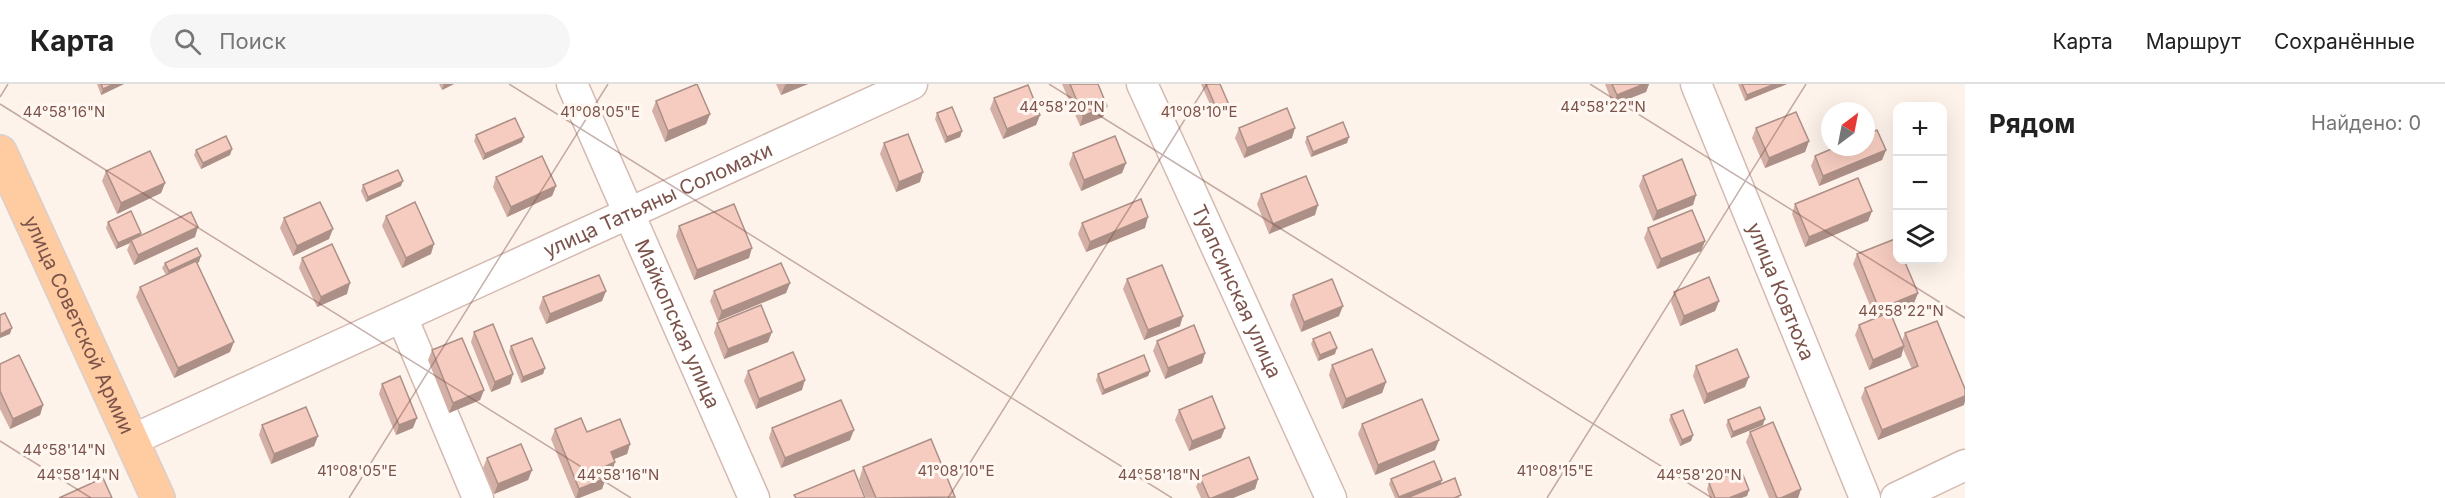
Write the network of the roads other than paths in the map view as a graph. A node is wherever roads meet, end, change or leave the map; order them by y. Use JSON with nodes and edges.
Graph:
{"nodes":[{"id":1,"x":572,"y":84,"type":"edge"},
{"id":2,"x":912,"y":84,"type":"edge"},
{"id":3,"x":1142,"y":84,"type":"edge"},
{"id":4,"x":1696,"y":84,"type":"edge"},
{"id":5,"x":0,"y":152,"type":"edge"},
{"id":6,"x":629,"y":215,"type":"junction"},
{"id":7,"x":402,"y":318,"type":"junction"},
{"id":8,"x":132,"y":440,"type":"junction"},
{"id":9,"x":1965,"y":465,"type":"edge"},
{"id":10,"x":159,"y":498,"type":"edge"},
{"id":11,"x":478,"y":498,"type":"edge"},
{"id":12,"x":754,"y":498,"type":"edge"},
{"id":13,"x":1331,"y":498,"type":"edge"},
{"id":14,"x":1865,"y":498,"type":"edge"},
{"id":15,"x":1896,"y":498,"type":"edge"}],
"edges":[{"from":1,"to":6,"type":"street","name":"Майкопская улица"},
{"from":2,"to":6,"type":"street","name":"улица Татьяны Соломахи"},
{"from":3,"to":13,"type":"street","name":"Туапсинская улица"},
{"from":4,"to":14,"type":"street","name":"улица Ковтюха"},
{"from":5,"to":8,"type":"main road","name":"улица Советской Армии"},
{"from":6,"to":7,"type":"street","name":"улица Татьяны Соломахи"},
{"from":6,"to":12,"type":"street","name":"Майкопская улица"},
{"from":7,"to":8,"type":"street","name":"улица Татьяны Соломахи"},
{"from":7,"to":11,"type":"street"},
{"from":8,"to":10,"type":"main road","name":"улица Советской Армии"},
{"from":9,"to":15,"type":"street"}]}
